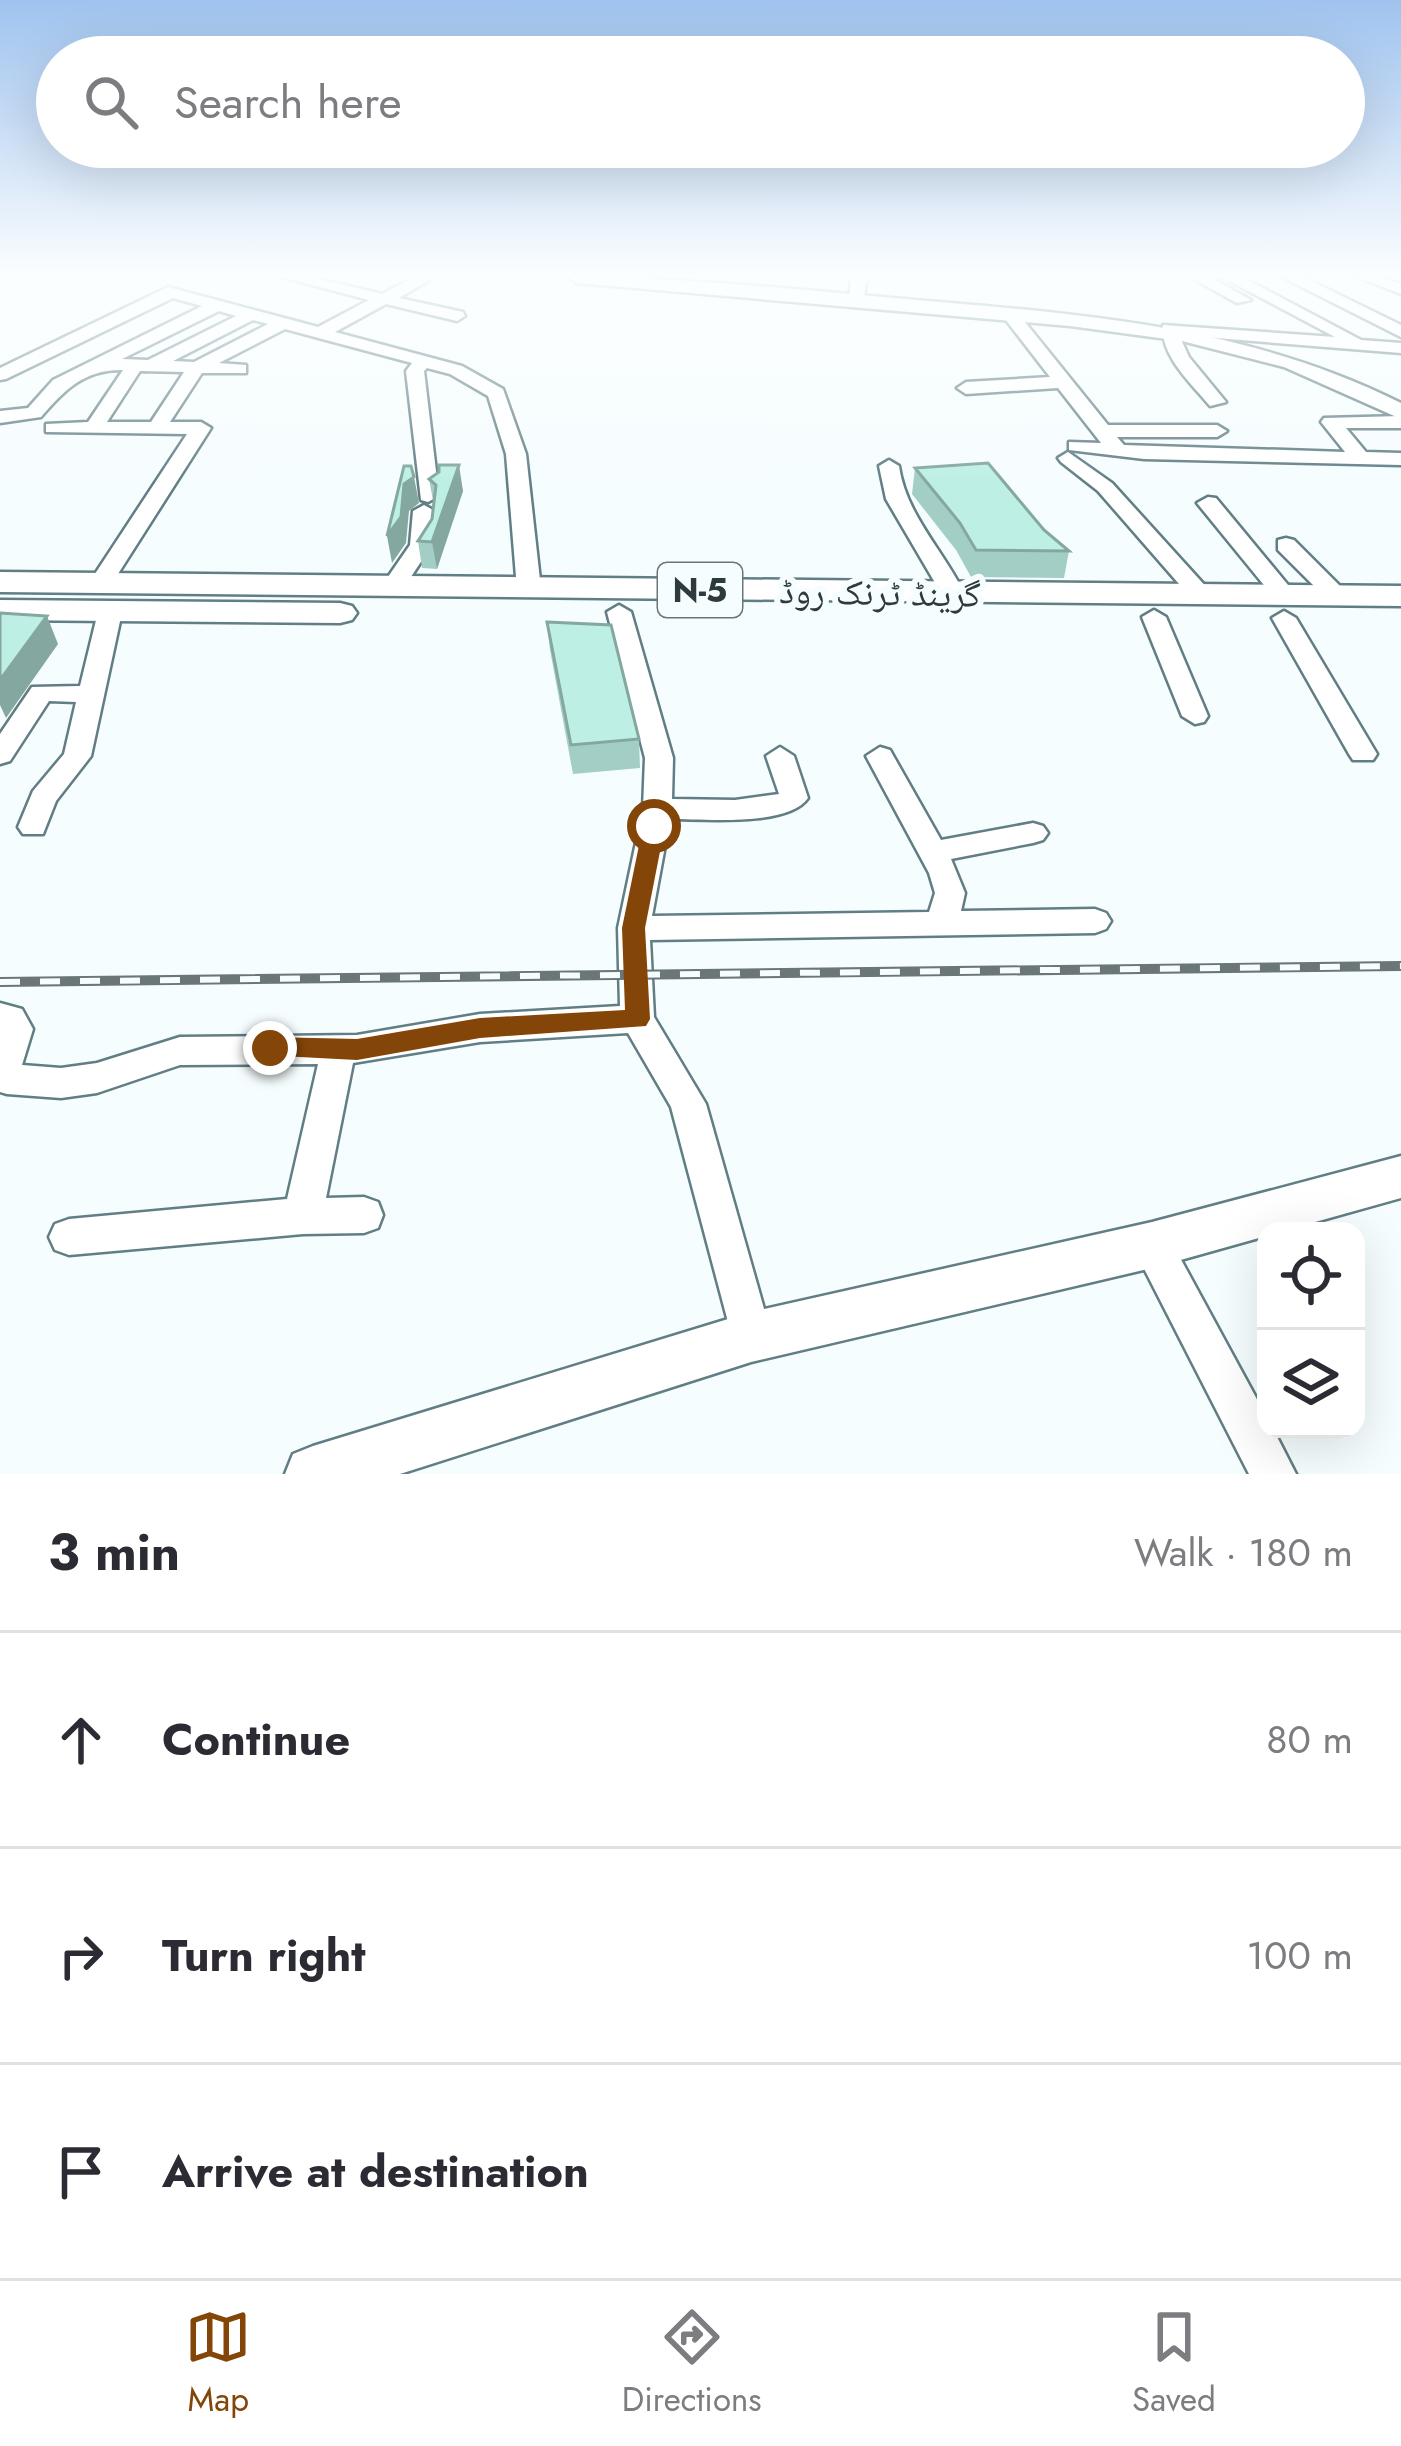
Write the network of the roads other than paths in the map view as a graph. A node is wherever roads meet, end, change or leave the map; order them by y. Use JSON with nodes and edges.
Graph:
{"nodes":[{"id":1,"x":61,"y":346,"type":"edge"},
{"id":2,"x":134,"y":346,"type":"edge"},
{"id":3,"x":185,"y":346,"type":"edge"},
{"id":4,"x":239,"y":346,"type":"edge"},
{"id":5,"x":372,"y":346,"type":"edge"},
{"id":6,"x":1034,"y":346,"type":"edge"},
{"id":7,"x":1175,"y":346,"type":"edge"},
{"id":8,"x":1237,"y":346,"type":"edge"},
{"id":9,"x":424,"y":360,"type":"junction"},
{"id":10,"x":97,"y":364,"type":"junction"},
{"id":11,"x":143,"y":366,"type":"junction"},
{"id":12,"x":196,"y":368,"type":"junction"},
{"id":13,"x":240,"y":369,"type":"dead end"},
{"id":14,"x":0,"y":375,"type":"edge"},
{"id":15,"x":1062,"y":382,"type":"junction"},
{"id":16,"x":966,"y":388,"type":"dead end"},
{"id":17,"x":1217,"y":402,"type":"dead end"},
{"id":18,"x":1401,"y":412,"type":"edge"},
{"id":19,"x":0,"y":417,"type":"edge"},
{"id":20,"x":1401,"y":422,"type":"edge"},
{"id":21,"x":158,"y":426,"type":"junction"},
{"id":22,"x":53,"y":428,"type":"dead end"},
{"id":23,"x":94,"y":428,"type":"junction"},
{"id":24,"x":1103,"y":431,"type":"junction"},
{"id":25,"x":1216,"y":431,"type":"dead end"},
{"id":26,"x":1118,"y":451,"type":"junction"},
{"id":27,"x":1360,"y":459,"type":"junction"},
{"id":28,"x":1401,"y":459,"type":"edge"},
{"id":29,"x":889,"y":466,"type":"dead end"},
{"id":30,"x":1208,"y":502,"type":"dead end"},
{"id":31,"x":1286,"y":545,"type":"dead end"},
{"id":32,"x":403,"y":574,"type":"junction"},
{"id":33,"x":0,"y":582,"type":"edge"},
{"id":34,"x":529,"y":589,"type":"junction"},
{"id":35,"x":952,"y":592,"type":"junction"},
{"id":36,"x":1201,"y":595,"type":"junction"},
{"id":37,"x":1337,"y":596,"type":"junction"},
{"id":38,"x":1401,"y":596,"type":"edge"},
{"id":39,"x":105,"y":598,"type":"junction"},
{"id":40,"x":620,"y":601,"type":"junction"},
{"id":41,"x":1284,"y":607,"type":"junction"},
{"id":42,"x":0,"y":610,"type":"edge"},
{"id":43,"x":1154,"y":617,"type":"junction"},
{"id":44,"x":1401,"y":620,"type":"edge"},
{"id":45,"x":94,"y":695,"type":"junction"},
{"id":46,"x":1195,"y":716,"type":"dead end"},
{"id":47,"x":1363,"y":754,"type":"dead end"},
{"id":48,"x":0,"y":755,"type":"edge"},
{"id":49,"x":780,"y":756,"type":"dead end"},
{"id":50,"x":880,"y":756,"type":"dead end"},
{"id":51,"x":657,"y":809,"type":"junction"},
{"id":52,"x":33,"y":827,"type":"dead end"},
{"id":53,"x":1033,"y":833,"type":"dead end"},
{"id":54,"x":933,"y":852,"type":"junction"},
{"id":55,"x":1095,"y":921,"type":"dead end"},
{"id":56,"x":942,"y":923,"type":"junction"},
{"id":57,"x":634,"y":928,"type":"junction"},
{"id":58,"x":0,"y":1016,"type":"edge"},
{"id":59,"x":638,"y":1019,"type":"junction"},
{"id":60,"x":338,"y":1049,"type":"junction"},
{"id":61,"x":1401,"y":1177,"type":"edge"},
{"id":62,"x":364,"y":1215,"type":"dead end"},
{"id":63,"x":302,"y":1216,"type":"junction"},
{"id":64,"x":69,"y":1237,"type":"dead end"},
{"id":65,"x":1152,"y":1245,"type":"junction"},
{"id":66,"x":751,"y":1337,"type":"junction"},
{"id":67,"x":313,"y":1474,"type":"edge"},
{"id":68,"x":1274,"y":1474,"type":"edge"}],
"edges":[{"from":1,"to":14,"type":"street"},
{"from":2,"to":10,"type":"street"},
{"from":3,"to":11,"type":"street"},
{"from":4,"to":12,"type":"street"},
{"from":5,"to":9,"type":"street"},
{"from":6,"to":15,"type":"street"},
{"from":7,"to":17,"type":"street"},
{"from":8,"to":18,"type":"main road"},
{"from":9,"to":32,"type":"street"},
{"from":9,"to":34,"type":"street"},
{"from":10,"to":11,"type":"street"},
{"from":10,"to":19,"type":"street"},
{"from":11,"to":12,"type":"street"},
{"from":11,"to":23,"type":"street"},
{"from":12,"to":13,"type":"street"},
{"from":12,"to":21,"type":"street"},
{"from":15,"to":16,"type":"street"},
{"from":15,"to":24,"type":"street"},
{"from":20,"to":27,"type":"street"},
{"from":21,"to":23,"type":"street"},
{"from":21,"to":39,"type":"street"},
{"from":22,"to":23,"type":"street"},
{"from":24,"to":25,"type":"street"},
{"from":24,"to":26,"type":"street"},
{"from":26,"to":27,"type":"street"},
{"from":26,"to":36,"type":"street"},
{"from":27,"to":28,"type":"street"},
{"from":29,"to":35,"type":"street"},
{"from":30,"to":41,"type":"street"},
{"from":31,"to":37,"type":"street"},
{"from":32,"to":34,"type":"highway","name":"گرینڈ ٹرنک روڈ","number":"N-5"},
{"from":32,"to":39,"type":"highway","name":"گرینڈ ٹرنک روڈ","number":"N-5"},
{"from":33,"to":39,"type":"highway","name":"گرینڈ ٹرنک روڈ","number":"N-5"},
{"from":34,"to":40,"type":"highway","name":"گرینڈ ٹرنک روڈ","number":"N-5"},
{"from":35,"to":36,"type":"highway","name":"گرینڈ ٹرنک روڈ","number":"N-5"},
{"from":35,"to":40,"type":"highway","name":"گرینڈ ٹرنک روڈ","number":"N-5"},
{"from":36,"to":41,"type":"highway","name":"گرینڈ ٹرنک روڈ","number":"N-5"},
{"from":37,"to":38,"type":"highway","name":"گرینڈ ٹرنک روڈ","number":"N-5"},
{"from":37,"to":41,"type":"highway","name":"گرینڈ ٹرنک روڈ","number":"N-5"},
{"from":39,"to":40,"type":"highway","name":"گرینڈ ٹرنک روڈ","number":"N-5"},
{"from":39,"to":42,"type":"highway","name":"گرینڈ ٹرنک روڈ","number":"N-5"},
{"from":39,"to":45,"type":"street"},
{"from":40,"to":43,"type":"highway","name":"گرینڈ ٹرنک روڈ","number":"N-5"},
{"from":40,"to":51,"type":"street"},
{"from":41,"to":43,"type":"highway","name":"گرینڈ ٹرنک روڈ","number":"N-5"},
{"from":41,"to":44,"type":"highway","name":"گرینڈ ٹرنک روڈ","number":"N-5"},
{"from":41,"to":47,"type":"street"},
{"from":43,"to":46,"type":"street"},
{"from":45,"to":48,"type":"street"},
{"from":45,"to":52,"type":"street"},
{"from":49,"to":51,"type":"street"},
{"from":50,"to":54,"type":"street"},
{"from":51,"to":57,"type":"street"},
{"from":53,"to":54,"type":"street"},
{"from":54,"to":56,"type":"street"},
{"from":55,"to":56,"type":"street"},
{"from":56,"to":57,"type":"street"},
{"from":57,"to":59,"type":"street"},
{"from":58,"to":60,"type":"street"},
{"from":59,"to":60,"type":"street"},
{"from":59,"to":66,"type":"street"},
{"from":60,"to":63,"type":"street"},
{"from":61,"to":65,"type":"main road"},
{"from":62,"to":63,"type":"street"},
{"from":63,"to":64,"type":"street"},
{"from":65,"to":66,"type":"main road"},
{"from":65,"to":68,"type":"street"},
{"from":66,"to":67,"type":"main road"}]}
